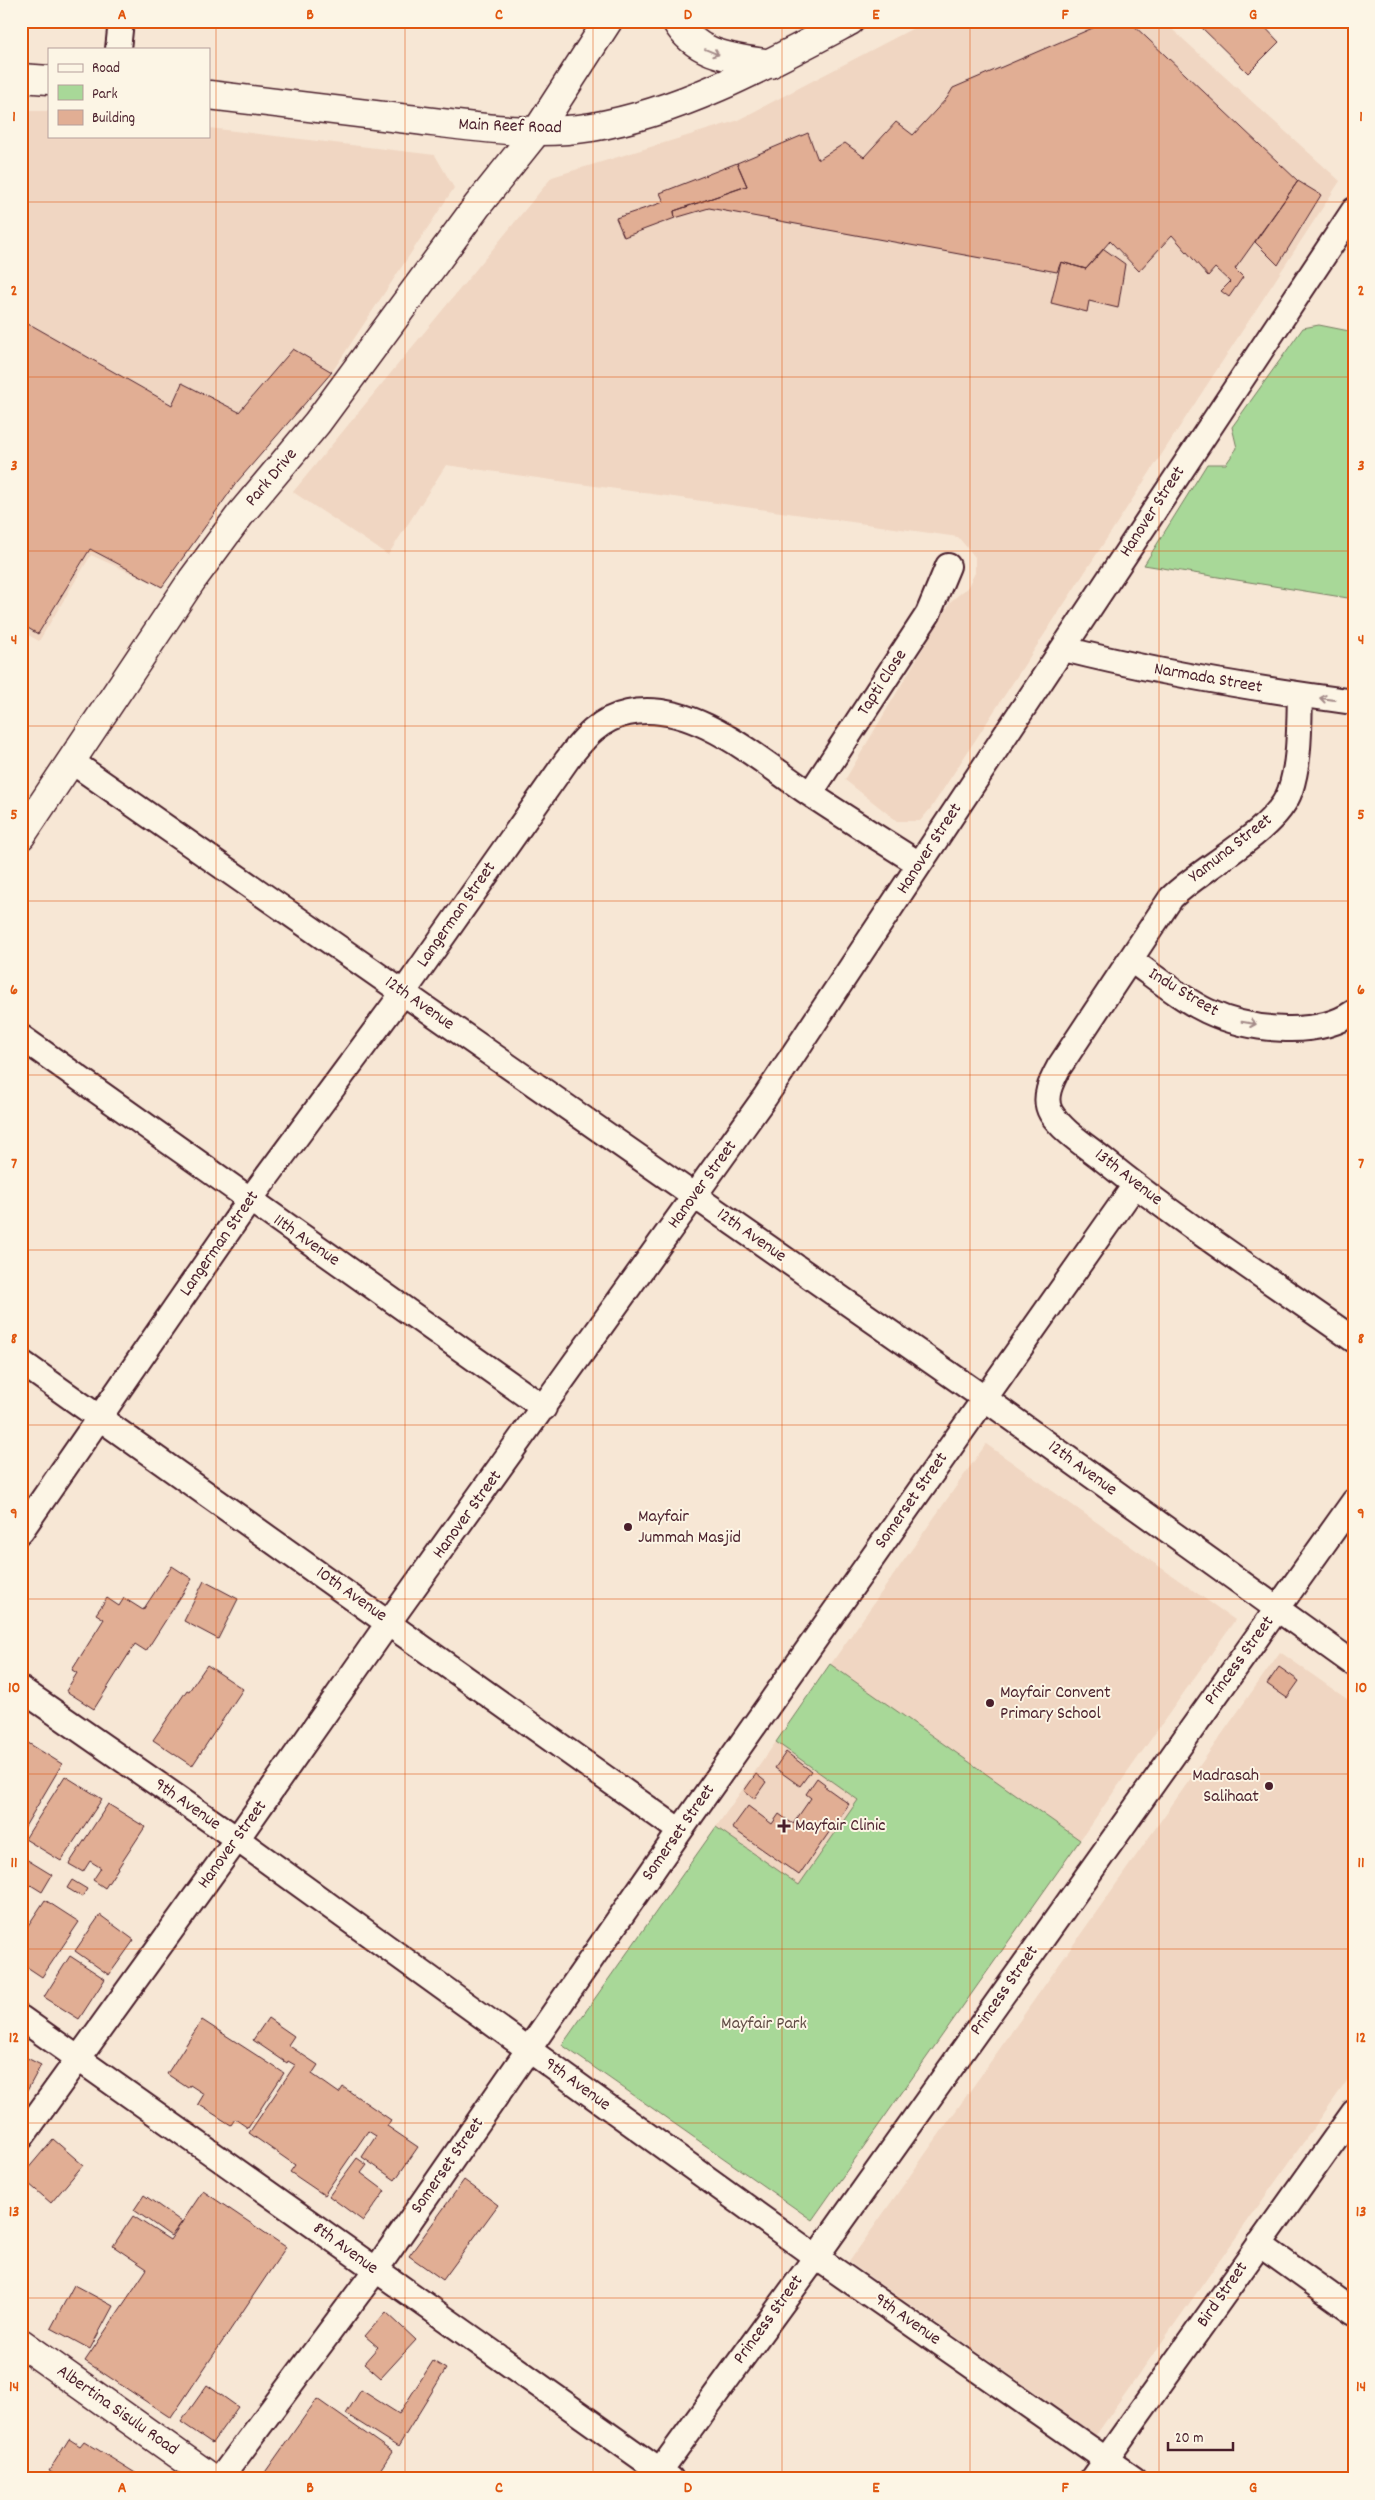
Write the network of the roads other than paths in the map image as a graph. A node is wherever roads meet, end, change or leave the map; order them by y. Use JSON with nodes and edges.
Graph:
{"nodes":[{"id":1,"x":122,"y":21,"type":"edge"},
{"id":2,"x":608,"y":21,"type":"edge"},
{"id":3,"x":676,"y":21,"type":"edge"},
{"id":4,"x":850,"y":21,"type":"edge"},
{"id":5,"x":118,"y":48,"type":"edge"},
{"id":6,"x":770,"y":64,"type":"junction"},
{"id":7,"x":21,"y":78,"type":"edge"},
{"id":8,"x":48,"y":80,"type":"edge"},
{"id":9,"x":210,"y":95,"type":"edge"},
{"id":10,"x":537,"y":131,"type":"junction"},
{"id":11,"x":1354,"y":210,"type":"edge"},
{"id":12,"x":948,"y":566,"type":"dead end"},
{"id":13,"x":1064,"y":649,"type":"junction"},
{"id":14,"x":1300,"y":695,"type":"junction"},
{"id":15,"x":1354,"y":702,"type":"edge"},
{"id":16,"x":71,"y":761,"type":"junction"},
{"id":17,"x":810,"y":794,"type":"junction"},
{"id":18,"x":21,"y":836,"type":"edge"},
{"id":19,"x":919,"y":864,"type":"junction"},
{"id":20,"x":1131,"y":960,"type":"junction"},
{"id":21,"x":402,"y":993,"type":"junction"},
{"id":22,"x":1354,"y":1012,"type":"edge"},
{"id":23,"x":21,"y":1037,"type":"edge"},
{"id":24,"x":1135,"y":1185,"type":"junction"},
{"id":25,"x":694,"y":1197,"type":"junction"},
{"id":26,"x":250,"y":1201,"type":"junction"},
{"id":27,"x":1354,"y":1340,"type":"edge"},
{"id":28,"x":21,"y":1362,"type":"edge"},
{"id":29,"x":984,"y":1398,"type":"junction"},
{"id":30,"x":544,"y":1408,"type":"junction"},
{"id":31,"x":99,"y":1419,"type":"junction"},
{"id":32,"x":1354,"y":1501,"type":"edge"},
{"id":33,"x":21,"y":1531,"type":"edge"},
{"id":34,"x":1277,"y":1609,"type":"junction"},
{"id":35,"x":390,"y":1622,"type":"junction"},
{"id":36,"x":1354,"y":1664,"type":"edge"},
{"id":37,"x":21,"y":1689,"type":"edge"},
{"id":38,"x":680,"y":1832,"type":"junction"},
{"id":39,"x":238,"y":1840,"type":"junction"},
{"id":40,"x":21,"y":2018,"type":"edge"},
{"id":41,"x":528,"y":2050,"type":"junction"},
{"id":42,"x":78,"y":2058,"type":"junction"},
{"id":43,"x":1354,"y":2112,"type":"edge"},
{"id":44,"x":21,"y":2138,"type":"edge"},
{"id":45,"x":1259,"y":2244,"type":"junction"},
{"id":46,"x":816,"y":2256,"type":"junction"},
{"id":47,"x":375,"y":2271,"type":"junction"},
{"id":48,"x":1354,"y":2312,"type":"edge"},
{"id":49,"x":21,"y":2343,"type":"edge"},
{"id":50,"x":1106,"y":2459,"type":"junction"},
{"id":51,"x":661,"y":2476,"type":"edge"},
{"id":52,"x":213,"y":2479,"type":"edge"},
{"id":53,"x":220,"y":2479,"type":"edge"},
{"id":54,"x":1092,"y":2479,"type":"edge"},
{"id":55,"x":1134,"y":2479,"type":"edge"}],
"edges":[{"from":1,"to":5,"type":"street"},
{"from":2,"to":10,"type":"main road","name":"Park Drive"},
{"from":3,"to":6,"type":"main road","one_way":true},
{"from":4,"to":6,"type":"main road","name":"Main Reef Road"},
{"from":6,"to":10,"type":"main road","name":"Main Reef Road"},
{"from":7,"to":8,"type":"main road"},
{"from":9,"to":10,"type":"main road","name":"Main Reef Road"},
{"from":10,"to":16,"type":"main road","name":"Park Drive"},
{"from":11,"to":13,"type":"street","name":"Hanover Street"},
{"from":12,"to":17,"type":"street","name":"Tapti Close"},
{"from":13,"to":14,"type":"street","name":"Narmada Street"},
{"from":13,"to":19,"type":"street","name":"Hanover Street"},
{"from":15,"to":14,"type":"street","name":"Narmada Street","one_way":true},
{"from":14,"to":20,"type":"street","name":"Yamuna Street"},
{"from":16,"to":18,"type":"main road","name":"Park Drive"},
{"from":16,"to":21,"type":"street","name":"12th Avenue"},
{"from":17,"to":19,"type":"street","name":"Langerman Street"},
{"from":17,"to":21,"type":"street","name":"Langerman Street"},
{"from":19,"to":25,"type":"street","name":"Hanover Street"},
{"from":20,"to":22,"type":"street","name":"Indu Street","one_way":true},
{"from":20,"to":24,"type":"street","name":"13th Avenue"},
{"from":21,"to":25,"type":"street","name":"12th Avenue"},
{"from":21,"to":26,"type":"street","name":"Langerman Street"},
{"from":23,"to":26,"type":"street","name":"11th Avenue"},
{"from":24,"to":27,"type":"street","name":"13th Avenue"},
{"from":24,"to":29,"type":"street","name":"Somerset Street"},
{"from":25,"to":29,"type":"street","name":"12th Avenue"},
{"from":25,"to":30,"type":"street","name":"Hanover Street"},
{"from":26,"to":30,"type":"street","name":"11th Avenue"},
{"from":26,"to":31,"type":"street","name":"Langerman Street"},
{"from":28,"to":31,"type":"street","name":"10th Avenue"},
{"from":29,"to":34,"type":"street","name":"12th Avenue"},
{"from":29,"to":38,"type":"street","name":"Somerset Street"},
{"from":30,"to":35,"type":"street","name":"Hanover Street"},
{"from":31,"to":33,"type":"street","name":"Langerman Street"},
{"from":31,"to":35,"type":"street","name":"10th Avenue"},
{"from":32,"to":34,"type":"street","name":"Princess Street"},
{"from":34,"to":36,"type":"street","name":"12th Avenue"},
{"from":34,"to":46,"type":"street","name":"Princess Street"},
{"from":35,"to":38,"type":"street","name":"10th Avenue"},
{"from":35,"to":39,"type":"street","name":"Hanover Street"},
{"from":37,"to":39,"type":"street","name":"9th Avenue"},
{"from":38,"to":41,"type":"street","name":"Somerset Street"},
{"from":39,"to":41,"type":"street","name":"9th Avenue"},
{"from":39,"to":42,"type":"street","name":"Hanover Street"},
{"from":40,"to":42,"type":"street","name":"8th Avenue"},
{"from":41,"to":46,"type":"street","name":"9th Avenue"},
{"from":41,"to":47,"type":"street","name":"Somerset Street"},
{"from":42,"to":44,"type":"street","name":"Hanover Street"},
{"from":42,"to":47,"type":"street","name":"8th Avenue"},
{"from":43,"to":45,"type":"street","name":"Bird Street"},
{"from":45,"to":48,"type":"street"},
{"from":45,"to":50,"type":"street","name":"Bird Street"},
{"from":46,"to":50,"type":"street","name":"9th Avenue"},
{"from":46,"to":51,"type":"street","name":"Princess Street"},
{"from":47,"to":51,"type":"street","name":"8th Avenue"},
{"from":47,"to":53,"type":"street","name":"Somerset Street"},
{"from":49,"to":52,"type":"main road","name":"Albertina Sisulu Road"},
{"from":50,"to":54,"type":"street","name":"Bird Street"},
{"from":50,"to":55,"type":"street","name":"9th Avenue"}]}
